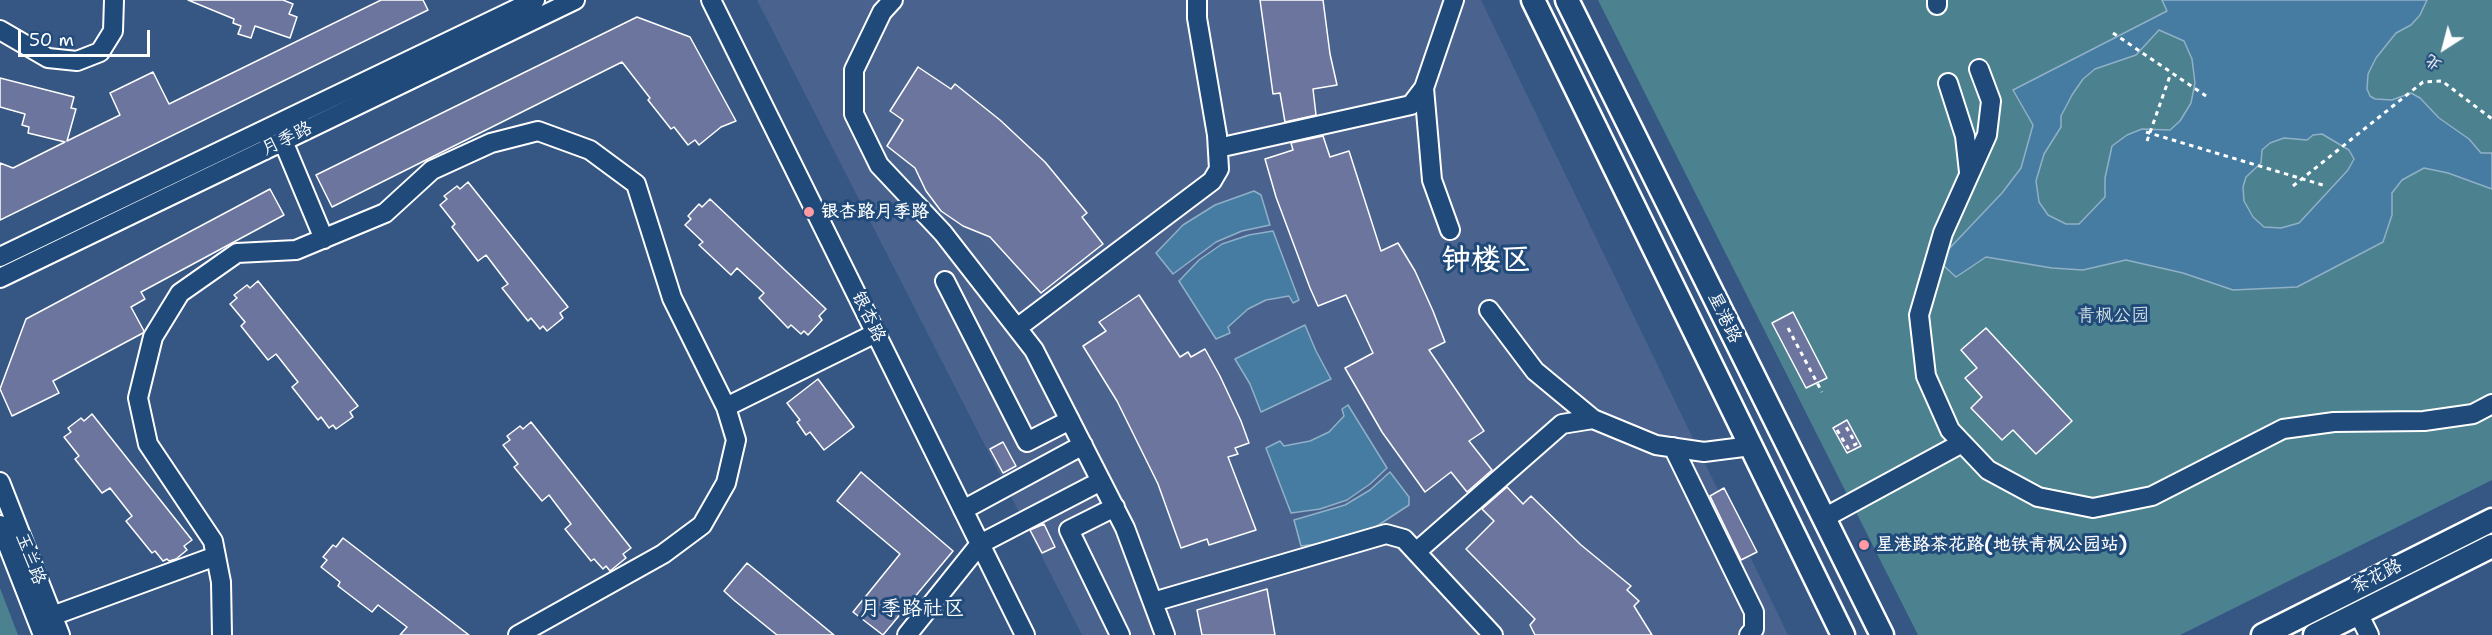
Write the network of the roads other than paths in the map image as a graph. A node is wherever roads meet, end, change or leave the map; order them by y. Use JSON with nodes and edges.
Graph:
{"nodes":[{"id":1,"x":114,"y":0,"type":"edge"},
{"id":2,"x":535,"y":0,"type":"edge"},
{"id":3,"x":575,"y":0,"type":"edge"},
{"id":4,"x":711,"y":0,"type":"edge"},
{"id":5,"x":894,"y":0,"type":"edge"},
{"id":6,"x":1197,"y":0,"type":"edge"},
{"id":7,"x":1454,"y":0,"type":"edge"},
{"id":8,"x":1533,"y":0,"type":"edge"},
{"id":9,"x":1567,"y":0,"type":"edge"},
{"id":10,"x":0,"y":30,"type":"edge"},
{"id":11,"x":1979,"y":69,"type":"dead end"},
{"id":12,"x":1948,"y":83,"type":"dead end"},
{"id":13,"x":1424,"y":88,"type":"junction"},
{"id":14,"x":283,"y":141,"type":"junction"},
{"id":15,"x":1218,"y":148,"type":"junction"},
{"id":16,"x":1969,"y":174,"type":"junction"},
{"id":17,"x":1450,"y":230,"type":"dead end"},
{"id":18,"x":324,"y":239,"type":"junction"},
{"id":19,"x":0,"y":257,"type":"edge"},
{"id":20,"x":0,"y":278,"type":"edge"},
{"id":21,"x":945,"y":281,"type":"dead end"},
{"id":22,"x":1489,"y":310,"type":"dead end"},
{"id":23,"x":1017,"y":328,"type":"junction"},
{"id":24,"x":876,"y":333,"type":"junction"},
{"id":25,"x":2492,"y":404,"type":"edge"},
{"id":26,"x":726,"y":407,"type":"junction"},
{"id":27,"x":1593,"y":419,"type":"junction"},
{"id":28,"x":1070,"y":420,"type":"junction"},
{"id":29,"x":1962,"y":443,"type":"junction"},
{"id":30,"x":1083,"y":446,"type":"junction"},
{"id":31,"x":1751,"y":446,"type":"junction"},
{"id":32,"x":1673,"y":447,"type":"junction"},
{"id":33,"x":1101,"y":481,"type":"junction"},
{"id":34,"x":0,"y":482,"type":"edge"},
{"id":35,"x":1115,"y":507,"type":"junction"},
{"id":36,"x":963,"y":510,"type":"junction"},
{"id":37,"x":1824,"y":518,"type":"junction"},
{"id":38,"x":2492,"y":520,"type":"edge"},
{"id":39,"x":0,"y":525,"type":"edge"},
{"id":40,"x":980,"y":544,"type":"junction"},
{"id":41,"x":2492,"y":546,"type":"edge"},
{"id":42,"x":1416,"y":552,"type":"junction"},
{"id":43,"x":216,"y":556,"type":"junction"},
{"id":44,"x":1153,"y":602,"type":"junction"},
{"id":45,"x":2358,"y":613,"type":"junction"},
{"id":46,"x":52,"y":616,"type":"junction"},
{"id":47,"x":43,"y":635,"type":"edge"},
{"id":48,"x":60,"y":635,"type":"edge"},
{"id":49,"x":222,"y":635,"type":"edge"},
{"id":50,"x":518,"y":635,"type":"edge"},
{"id":51,"x":907,"y":635,"type":"edge"},
{"id":52,"x":1025,"y":635,"type":"edge"},
{"id":53,"x":1120,"y":635,"type":"edge"},
{"id":54,"x":1165,"y":635,"type":"edge"},
{"id":55,"x":1493,"y":635,"type":"edge"},
{"id":56,"x":1749,"y":635,"type":"edge"},
{"id":57,"x":1843,"y":635,"type":"edge"},
{"id":58,"x":1882,"y":635,"type":"edge"},
{"id":59,"x":2263,"y":635,"type":"edge"},
{"id":60,"x":2315,"y":635,"type":"edge"},
{"id":61,"x":2368,"y":635,"type":"edge"}],
"edges":[{"from":1,"to":10,"type":"street"},
{"from":2,"to":19,"type":"street","name":"月季路"},
{"from":3,"to":14,"type":"street","name":"月季路"},
{"from":4,"to":24,"type":"street","name":"银杏路"},
{"from":5,"to":23,"type":"street"},
{"from":6,"to":15,"type":"street"},
{"from":7,"to":13,"type":"street"},
{"from":8,"to":31,"type":"main road","name":"星港路"},
{"from":9,"to":37,"type":"main road","name":"星港路"},
{"from":11,"to":16,"type":"street"},
{"from":12,"to":16,"type":"street"},
{"from":13,"to":15,"type":"street"},
{"from":13,"to":17,"type":"street"},
{"from":14,"to":18,"type":"street"},
{"from":14,"to":20,"type":"street","name":"月季路"},
{"from":15,"to":23,"type":"street"},
{"from":16,"to":29,"type":"street"},
{"from":18,"to":26,"type":"street"},
{"from":18,"to":43,"type":"street"},
{"from":21,"to":28,"type":"street"},
{"from":22,"to":27,"type":"street"},
{"from":23,"to":28,"type":"street"},
{"from":24,"to":26,"type":"street"},
{"from":24,"to":36,"type":"street","name":"银杏路"},
{"from":25,"to":29,"type":"street"},
{"from":26,"to":50,"type":"street"},
{"from":27,"to":32,"type":"street"},
{"from":27,"to":42,"type":"street"},
{"from":28,"to":30,"type":"street"},
{"from":29,"to":37,"type":"street"},
{"from":30,"to":33,"type":"street"},
{"from":30,"to":36,"type":"street"},
{"from":31,"to":32,"type":"street"},
{"from":31,"to":57,"type":"main road","name":"星港路"},
{"from":32,"to":56,"type":"street"},
{"from":33,"to":35,"type":"street"},
{"from":33,"to":40,"type":"street"},
{"from":34,"to":46,"type":"street","name":"玉兰路"},
{"from":35,"to":44,"type":"street"},
{"from":35,"to":53,"type":"street"},
{"from":36,"to":40,"type":"street","name":"银杏路"},
{"from":37,"to":58,"type":"main road","name":"星港路"},
{"from":38,"to":59,"type":"main road","name":"茶花路"},
{"from":39,"to":47,"type":"street","name":"玉兰路"},
{"from":40,"to":51,"type":"street"},
{"from":40,"to":52,"type":"street","name":"银杏路"},
{"from":41,"to":45,"type":"main road","name":"茶花路"},
{"from":42,"to":44,"type":"street"},
{"from":42,"to":55,"type":"street"},
{"from":43,"to":46,"type":"street"},
{"from":43,"to":49,"type":"street"},
{"from":44,"to":54,"type":"street"},
{"from":45,"to":60,"type":"main road","name":"茶花路"},
{"from":45,"to":61,"type":"street"},
{"from":46,"to":48,"type":"street","name":"玉兰路"}]}
